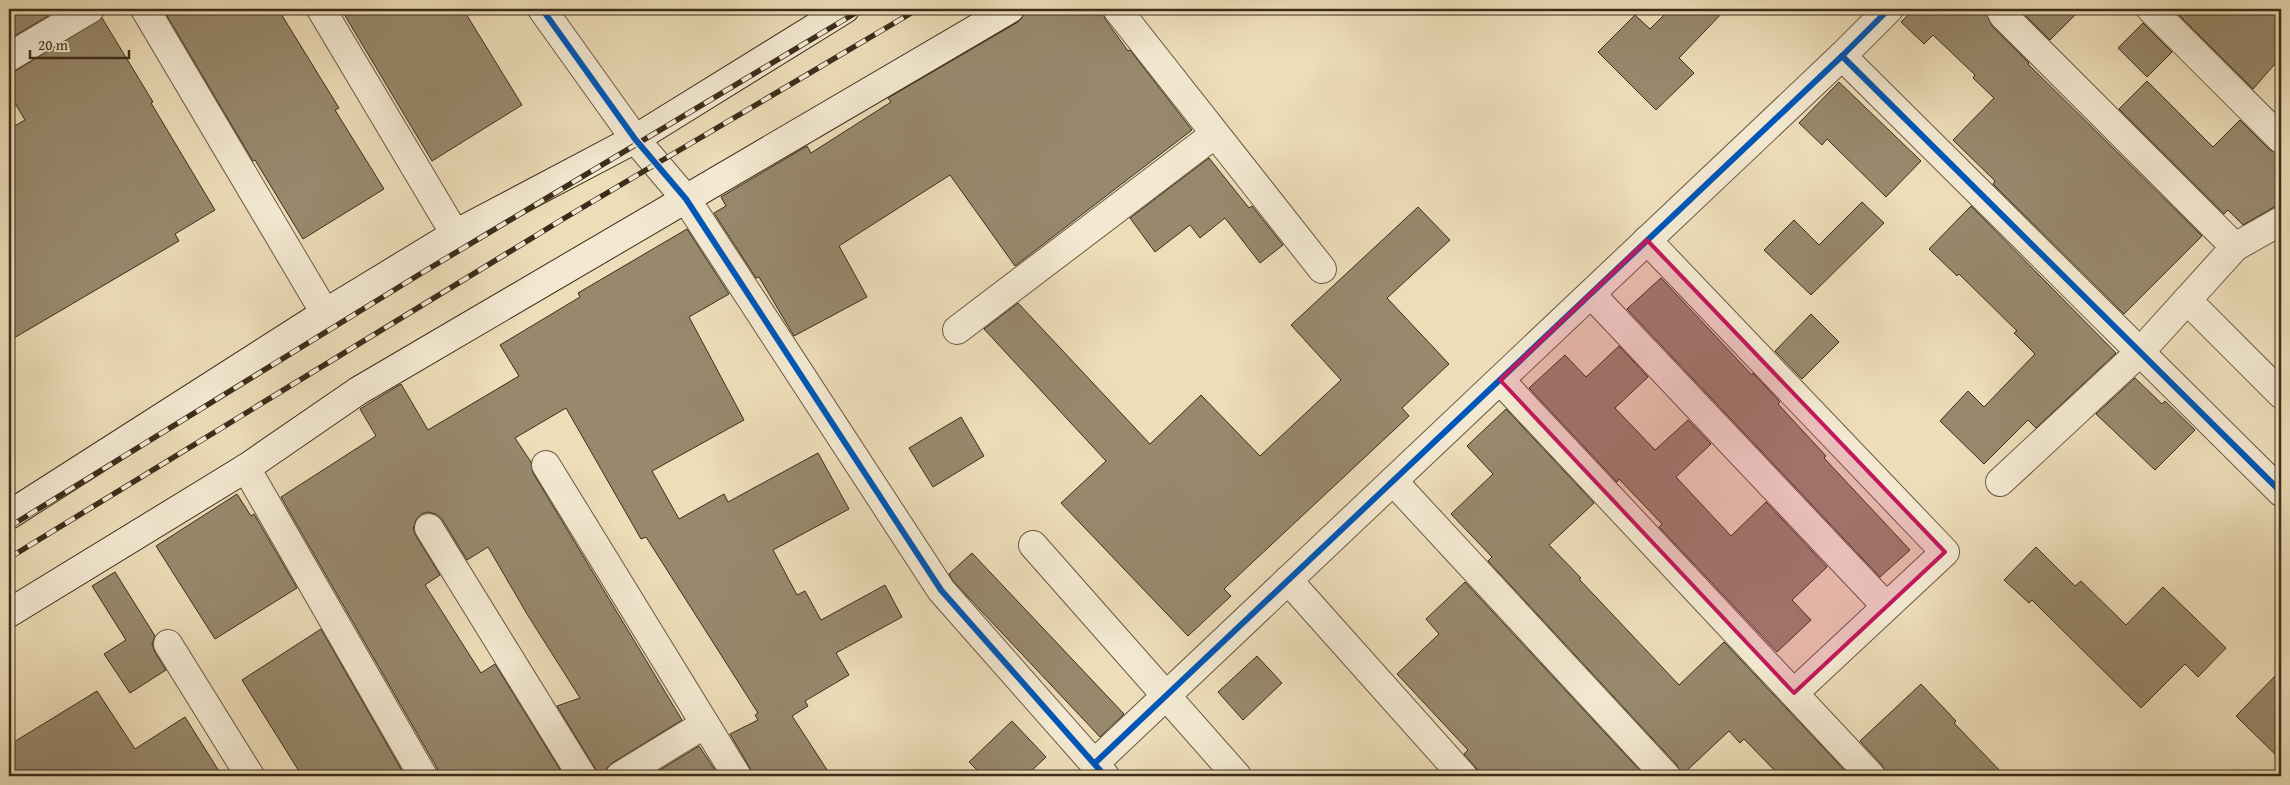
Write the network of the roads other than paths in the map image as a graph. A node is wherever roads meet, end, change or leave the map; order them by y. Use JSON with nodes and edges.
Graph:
{"nodes":[{"id":1,"x":90,"y":9,"type":"edge"},
{"id":2,"x":145,"y":9,"type":"edge"},
{"id":3,"x":321,"y":9,"type":"edge"},
{"id":4,"x":542,"y":9,"type":"edge"},
{"id":5,"x":846,"y":9,"type":"edge"},
{"id":6,"x":1010,"y":9,"type":"edge"},
{"id":7,"x":1117,"y":9,"type":"edge"},
{"id":8,"x":1889,"y":9,"type":"edge"},
{"id":9,"x":2000,"y":9,"type":"edge"},
{"id":10,"x":2151,"y":9,"type":"edge"},
{"id":11,"x":1842,"y":56,"type":"junction"},
{"id":12,"x":9,"y":57,"type":"edge"},
{"id":13,"x":1216,"y":134,"type":"junction"},
{"id":14,"x":635,"y":139,"type":"junction"},
{"id":15,"x":2281,"y":139,"type":"edge"},
{"id":16,"x":686,"y":199,"type":"junction"},
{"id":17,"x":2281,"y":221,"type":"edge"},
{"id":18,"x":455,"y":234,"type":"junction"},
{"id":19,"x":1648,"y":240,"type":"junction"},
{"id":20,"x":2235,"y":247,"type":"junction"},
{"id":21,"x":1322,"y":269,"type":"dead end"},
{"id":22,"x":1591,"y":294,"type":"junction"},
{"id":23,"x":2187,"y":300,"type":"junction"},
{"id":24,"x":325,"y":312,"type":"junction"},
{"id":25,"x":957,"y":330,"type":"dead end"},
{"id":26,"x":2140,"y":352,"type":"junction"},
{"id":27,"x":1500,"y":380,"type":"junction"},
{"id":28,"x":2281,"y":394,"type":"edge"},
{"id":29,"x":546,"y":465,"type":"dead end"},
{"id":30,"x":246,"y":468,"type":"junction"},
{"id":31,"x":1393,"y":481,"type":"junction"},
{"id":32,"x":2000,"y":482,"type":"dead end"},
{"id":33,"x":2281,"y":492,"type":"edge"},
{"id":34,"x":9,"y":515,"type":"edge"},
{"id":35,"x":429,"y":528,"type":"dead end"},
{"id":36,"x":1033,"y":545,"type":"dead end"},
{"id":37,"x":1288,"y":580,"type":"junction"},
{"id":38,"x":1885,"y":605,"type":"junction"},
{"id":39,"x":9,"y":613,"type":"edge"},
{"id":40,"x":168,"y":644,"type":"dead end"},
{"id":41,"x":1794,"y":693,"type":"junction"},
{"id":42,"x":1165,"y":695,"type":"junction"},
{"id":43,"x":704,"y":724,"type":"junction"},
{"id":44,"x":1100,"y":770,"type":"edge"},
{"id":45,"x":250,"y":776,"type":"edge"},
{"id":46,"x":423,"y":776,"type":"edge"},
{"id":47,"x":582,"y":776,"type":"edge"},
{"id":48,"x":620,"y":776,"type":"edge"},
{"id":49,"x":737,"y":776,"type":"edge"},
{"id":50,"x":1237,"y":776,"type":"edge"},
{"id":51,"x":1463,"y":776,"type":"edge"},
{"id":52,"x":1666,"y":776,"type":"edge"},
{"id":53,"x":1871,"y":776,"type":"edge"}],
"edges":[{"from":1,"to":12,"type":"street"},
{"from":2,"to":24,"type":"street"},
{"from":3,"to":18,"type":"street"},
{"from":4,"to":14,"type":"street"},
{"from":5,"to":14,"type":"street"},
{"from":6,"to":16,"type":"street"},
{"from":7,"to":13,"type":"street"},
{"from":8,"to":11,"type":"street"},
{"from":9,"to":20,"type":"street"},
{"from":10,"to":15,"type":"street"},
{"from":11,"to":19,"type":"street"},
{"from":11,"to":26,"type":"street"},
{"from":13,"to":21,"type":"street"},
{"from":13,"to":25,"type":"street"},
{"from":14,"to":16,"type":"street"},
{"from":14,"to":18,"type":"street"},
{"from":16,"to":30,"type":"street"},
{"from":16,"to":44,"type":"street"},
{"from":17,"to":20,"type":"street"},
{"from":18,"to":24,"type":"street"},
{"from":19,"to":22,"type":"street"},
{"from":19,"to":38,"type":"street"},
{"from":20,"to":23,"type":"street"},
{"from":22,"to":27,"type":"street"},
{"from":22,"to":38,"type":"street"},
{"from":23,"to":26,"type":"street"},
{"from":23,"to":28,"type":"street"},
{"from":24,"to":34,"type":"street"},
{"from":26,"to":32,"type":"street"},
{"from":26,"to":33,"type":"street"},
{"from":27,"to":31,"type":"street"},
{"from":27,"to":41,"type":"street"},
{"from":29,"to":43,"type":"street"},
{"from":30,"to":39,"type":"street"},
{"from":30,"to":46,"type":"street"},
{"from":31,"to":37,"type":"street"},
{"from":31,"to":52,"type":"street"},
{"from":35,"to":47,"type":"street"},
{"from":36,"to":42,"type":"street"},
{"from":37,"to":42,"type":"street"},
{"from":37,"to":51,"type":"street"},
{"from":38,"to":41,"type":"street"},
{"from":40,"to":45,"type":"street"},
{"from":41,"to":53,"type":"street"},
{"from":42,"to":44,"type":"street"},
{"from":42,"to":50,"type":"street"},
{"from":43,"to":48,"type":"street"},
{"from":43,"to":49,"type":"street"}]}
